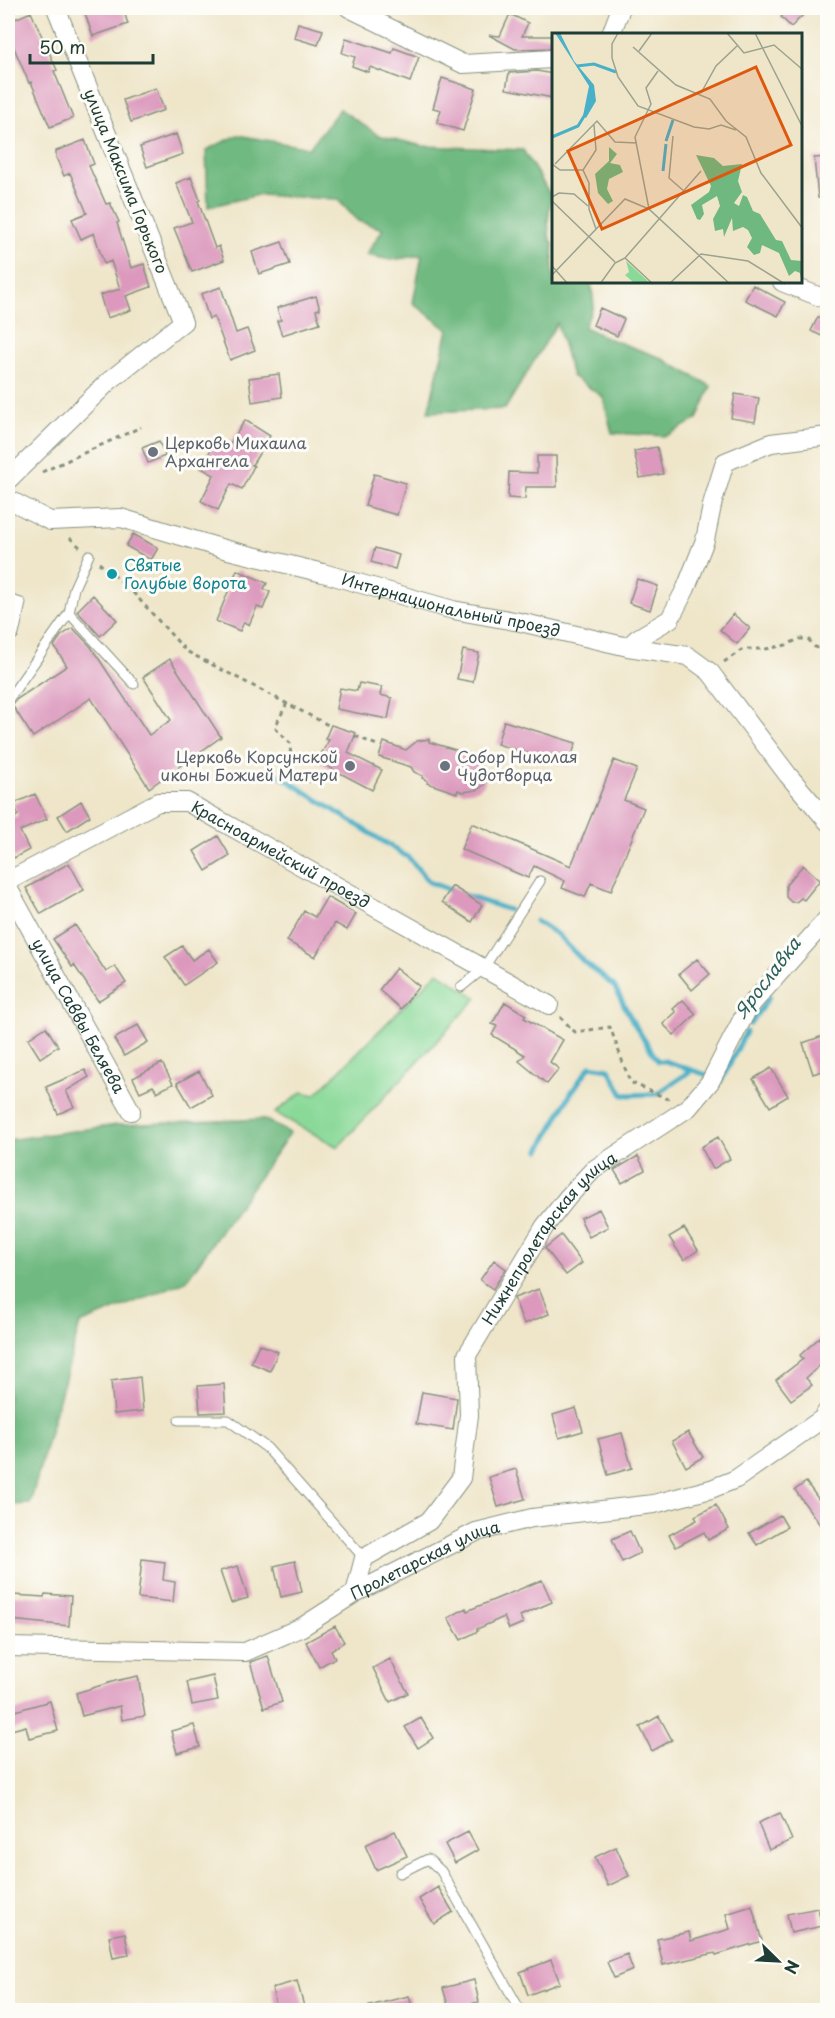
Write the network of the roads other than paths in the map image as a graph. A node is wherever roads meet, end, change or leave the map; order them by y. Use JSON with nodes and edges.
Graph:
{"nodes":[{"id":1,"x":56,"y":8,"type":"edge"},
{"id":2,"x":349,"y":8,"type":"edge"},
{"id":3,"x":621,"y":8,"type":"edge"},
{"id":4,"x":611,"y":33,"type":"edge"},
{"id":5,"x":552,"y":59,"type":"edge"},
{"id":6,"x":787,"y":284,"type":"edge"},
{"id":7,"x":828,"y":300,"type":"edge"},
{"id":8,"x":828,"y":436,"type":"edge"},
{"id":9,"x":8,"y":480,"type":"edge"},
{"id":10,"x":8,"y":499,"type":"edge"},
{"id":11,"x":90,"y":555,"type":"road end"},
{"id":12,"x":8,"y":598,"type":"edge"},
{"id":13,"x":69,"y":613,"type":"junction"},
{"id":14,"x":14,"y":634,"type":"dead end"},
{"id":15,"x":628,"y":647,"type":"junction"},
{"id":16,"x":134,"y":684,"type":"dead end"},
{"id":17,"x":8,"y":700,"type":"edge"},
{"id":18,"x":828,"y":822,"type":"edge"},
{"id":19,"x":8,"y":881,"type":"edge"},
{"id":20,"x":540,"y":881,"type":"dead end"},
{"id":21,"x":8,"y":888,"type":"edge"},
{"id":22,"x":828,"y":918,"type":"edge"},
{"id":23,"x":483,"y":969,"type":"junction"},
{"id":24,"x":461,"y":987,"type":"dead end"},
{"id":25,"x":549,"y":1005,"type":"road end"},
{"id":26,"x":131,"y":1111,"type":"dead end"},
{"id":27,"x":826,"y":1418,"type":"edge"},
{"id":28,"x":178,"y":1420,"type":"dead end"},
{"id":29,"x":364,"y":1558,"type":"junction"},
{"id":30,"x":355,"y":1593,"type":"junction"},
{"id":31,"x":8,"y":1647,"type":"edge"},
{"id":32,"x":400,"y":1873,"type":"dead end"},
{"id":33,"x":520,"y":2010,"type":"edge"}],
"edges":[{"from":1,"to":9,"type":"street","name":"улица Максима Горького"},
{"from":2,"to":5,"type":"street"},
{"from":3,"to":4,"type":"street"},
{"from":6,"to":7,"type":"street"},
{"from":8,"to":15,"type":"street"},
{"from":10,"to":15,"type":"street","name":"Интернациональный проезд"},
{"from":11,"to":13,"type":"lane"},
{"from":12,"to":14,"type":"lane"},
{"from":13,"to":16,"type":"lane"},
{"from":13,"to":17,"type":"lane"},
{"from":15,"to":18,"type":"street","name":"Интернациональный проезд"},
{"from":19,"to":23,"type":"street","name":"Красноармейский проезд"},
{"from":20,"to":23,"type":"lane"},
{"from":21,"to":26,"type":"street","name":"улица Саввы Беляева"},
{"from":22,"to":29,"type":"street","name":"Нижнепролетарская улица"},
{"from":23,"to":24,"type":"lane"},
{"from":23,"to":25,"type":"street","name":"Красноармейский проезд"},
{"from":27,"to":30,"type":"street","name":"Пролетарская улица"},
{"from":28,"to":29,"type":"lane"},
{"from":29,"to":30,"type":"street"},
{"from":30,"to":31,"type":"street","name":"Пролетарская улица"},
{"from":32,"to":33,"type":"lane"}]}
